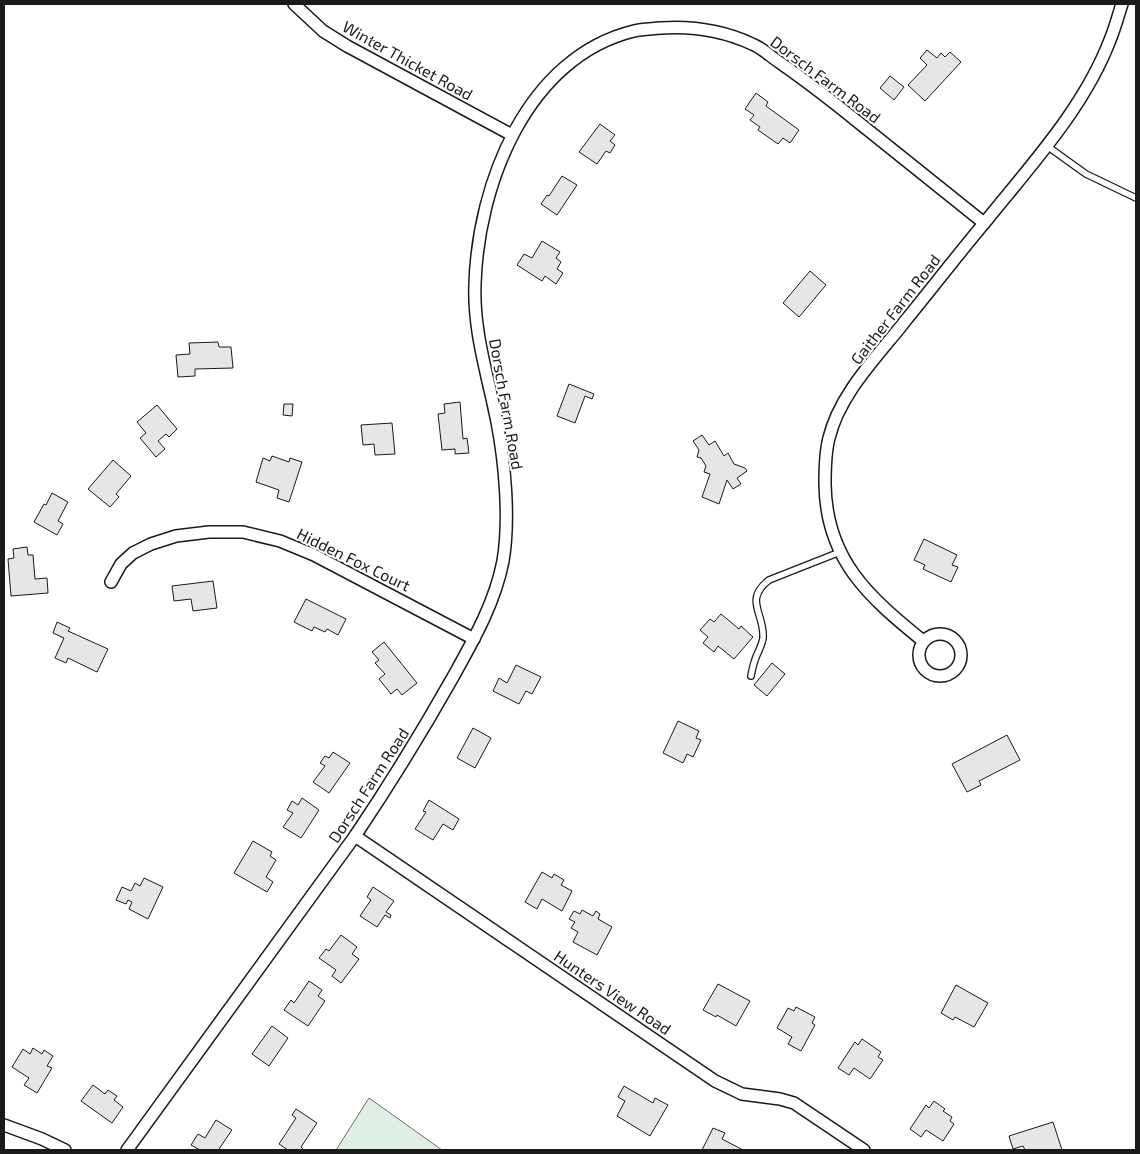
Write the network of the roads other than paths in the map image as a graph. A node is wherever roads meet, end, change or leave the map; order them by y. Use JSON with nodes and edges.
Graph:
{"nodes":[{"id":1,"x":294,"y":4,"type":"edge"},
{"id":2,"x":1122,"y":4,"type":"edge"},
{"id":3,"x":512,"y":135,"type":"junction"},
{"id":4,"x":1047,"y":146,"type":"junction"},
{"id":5,"x":1136,"y":198,"type":"edge"},
{"id":6,"x":984,"y":222,"type":"junction"},
{"id":7,"x":840,"y":552,"type":"junction"},
{"id":8,"x":111,"y":582,"type":"dead end"},
{"id":9,"x":474,"y":639,"type":"junction"},
{"id":10,"x":923,"y":641,"type":"dead end"},
{"id":11,"x":752,"y":676,"type":"dead end"},
{"id":12,"x":355,"y":836,"type":"junction"},
{"id":13,"x":4,"y":1125,"type":"edge"},
{"id":14,"x":65,"y":1150,"type":"edge"},
{"id":15,"x":127,"y":1150,"type":"edge"},
{"id":16,"x":864,"y":1150,"type":"edge"}],
"edges":[{"from":1,"to":3,"type":"street","name":"Winter Thicket Road"},
{"from":2,"to":4,"type":"street","name":"Gaither Farm Road"},
{"from":3,"to":6,"type":"street","name":"Dorsch Farm Road"},
{"from":3,"to":9,"type":"street","name":"Dorsch Farm Road"},
{"from":4,"to":5,"type":"lane"},
{"from":4,"to":6,"type":"street","name":"Gaither Farm Road"},
{"from":6,"to":7,"type":"street","name":"Gaither Farm Road"},
{"from":7,"to":10,"type":"street","name":"Gaither Farm Road"},
{"from":7,"to":11,"type":"lane"},
{"from":8,"to":9,"type":"street","name":"Hidden Fox Court"},
{"from":9,"to":12,"type":"street","name":"Dorsch Farm Road"},
{"from":12,"to":15,"type":"street","name":"Dorsch Farm Road"},
{"from":12,"to":16,"type":"street","name":"Hunters View Road"},
{"from":13,"to":14,"type":"street"}]}
